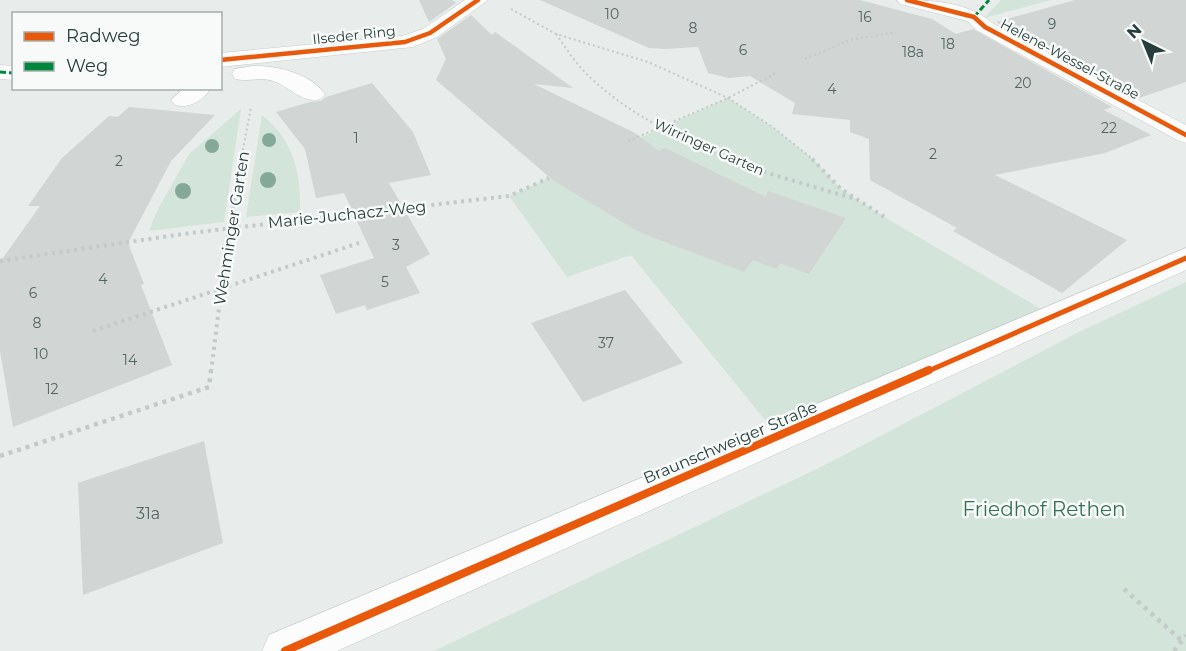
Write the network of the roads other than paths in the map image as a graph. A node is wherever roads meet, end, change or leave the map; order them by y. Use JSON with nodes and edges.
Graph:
{"nodes":[{"id":1,"x":478,"y":0,"type":"edge"},
{"id":2,"x":907,"y":0,"type":"edge"},
{"id":3,"x":989,"y":0,"type":"edge"},
{"id":4,"x":974,"y":17,"type":"junction"},
{"id":5,"x":222,"y":60,"type":"edge"},
{"id":6,"x":222,"y":80,"type":"edge"},
{"id":7,"x":313,"y":94,"type":"dead end"},
{"id":8,"x":1186,"y":135,"type":"edge"},
{"id":9,"x":1186,"y":258,"type":"edge"},
{"id":10,"x":285,"y":651,"type":"edge"}],
"edges":[{"from":1,"to":5,"type":"street","name":"Ilseder Ring"},
{"from":2,"to":4,"type":"street","name":"Helene-Wessel-Straße"},
{"from":3,"to":4,"type":"street"},
{"from":4,"to":8,"type":"street","name":"Helene-Wessel-Straße"},
{"from":6,"to":7,"type":"street"},
{"from":9,"to":10,"type":"street","name":"Braunschweiger Straße"}]}
